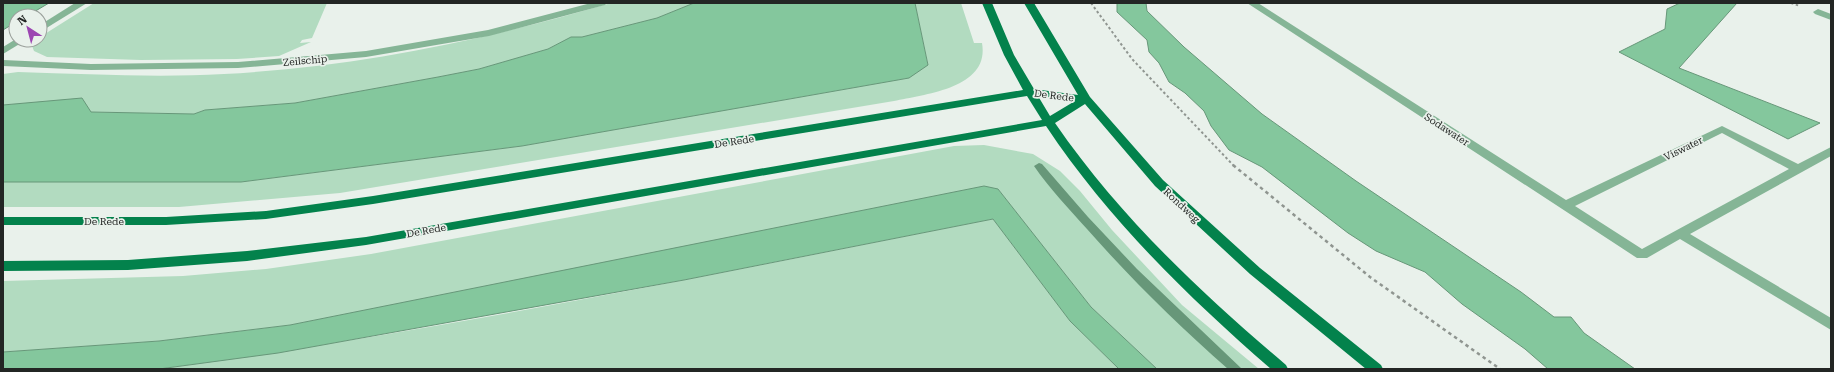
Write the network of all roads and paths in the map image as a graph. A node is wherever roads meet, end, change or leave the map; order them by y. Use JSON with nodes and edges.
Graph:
{"nodes":[{"id":1,"x":82,"y":3,"type":"edge"},
{"id":2,"x":602,"y":3,"type":"edge"},
{"id":3,"x":987,"y":3,"type":"edge"},
{"id":4,"x":1029,"y":3,"type":"edge"},
{"id":5,"x":1091,"y":3,"type":"edge"},
{"id":6,"x":1252,"y":3,"type":"edge"},
{"id":7,"x":1818,"y":12,"type":"dead end"},
{"id":8,"x":1831,"y":17,"type":"edge"},
{"id":9,"x":48,"y":24,"type":"edge"},
{"id":10,"x":3,"y":63,"type":"edge"},
{"id":11,"x":1029,"y":92,"type":"junction"},
{"id":12,"x":1086,"y":99,"type":"junction"},
{"id":13,"x":1049,"y":122,"type":"junction"},
{"id":14,"x":1831,"y":151,"type":"edge"},
{"id":15,"x":1799,"y":170,"type":"junction"},
{"id":16,"x":1566,"y":206,"type":"junction"},
{"id":17,"x":3,"y":221,"type":"edge"},
{"id":18,"x":1681,"y":234,"type":"junction"},
{"id":19,"x":3,"y":266,"type":"edge"},
{"id":20,"x":1831,"y":325,"type":"edge"},
{"id":21,"x":1280,"y":369,"type":"edge"},
{"id":22,"x":1376,"y":369,"type":"edge"},
{"id":23,"x":1500,"y":369,"type":"edge"}],
"edges":[{"from":1,"to":9,"type":"street"},
{"from":2,"to":10,"type":"street","name":"Zeilschip"},
{"from":3,"to":11,"type":"main road"},
{"from":4,"to":12,"type":"main road","name":"Rondweg"},
{"from":5,"to":23,"type":"path"},
{"from":6,"to":16,"type":"street","name":"Sodawater"},
{"from":7,"to":8,"type":"street"},
{"from":11,"to":12,"type":"main road","name":"De Rede"},
{"from":11,"to":13,"type":"main road"},
{"from":11,"to":17,"type":"main road","name":"De Rede"},
{"from":12,"to":13,"type":"main road","name":"De Rede"},
{"from":12,"to":22,"type":"main road","name":"Rondweg"},
{"from":13,"to":19,"type":"main road","name":"De Rede"},
{"from":13,"to":21,"type":"main road"},
{"from":14,"to":15,"type":"street"},
{"from":15,"to":16,"type":"street","name":"Viswater"},
{"from":15,"to":18,"type":"street"},
{"from":16,"to":18,"type":"street","name":"Sodawater"},
{"from":18,"to":20,"type":"street"}]}
